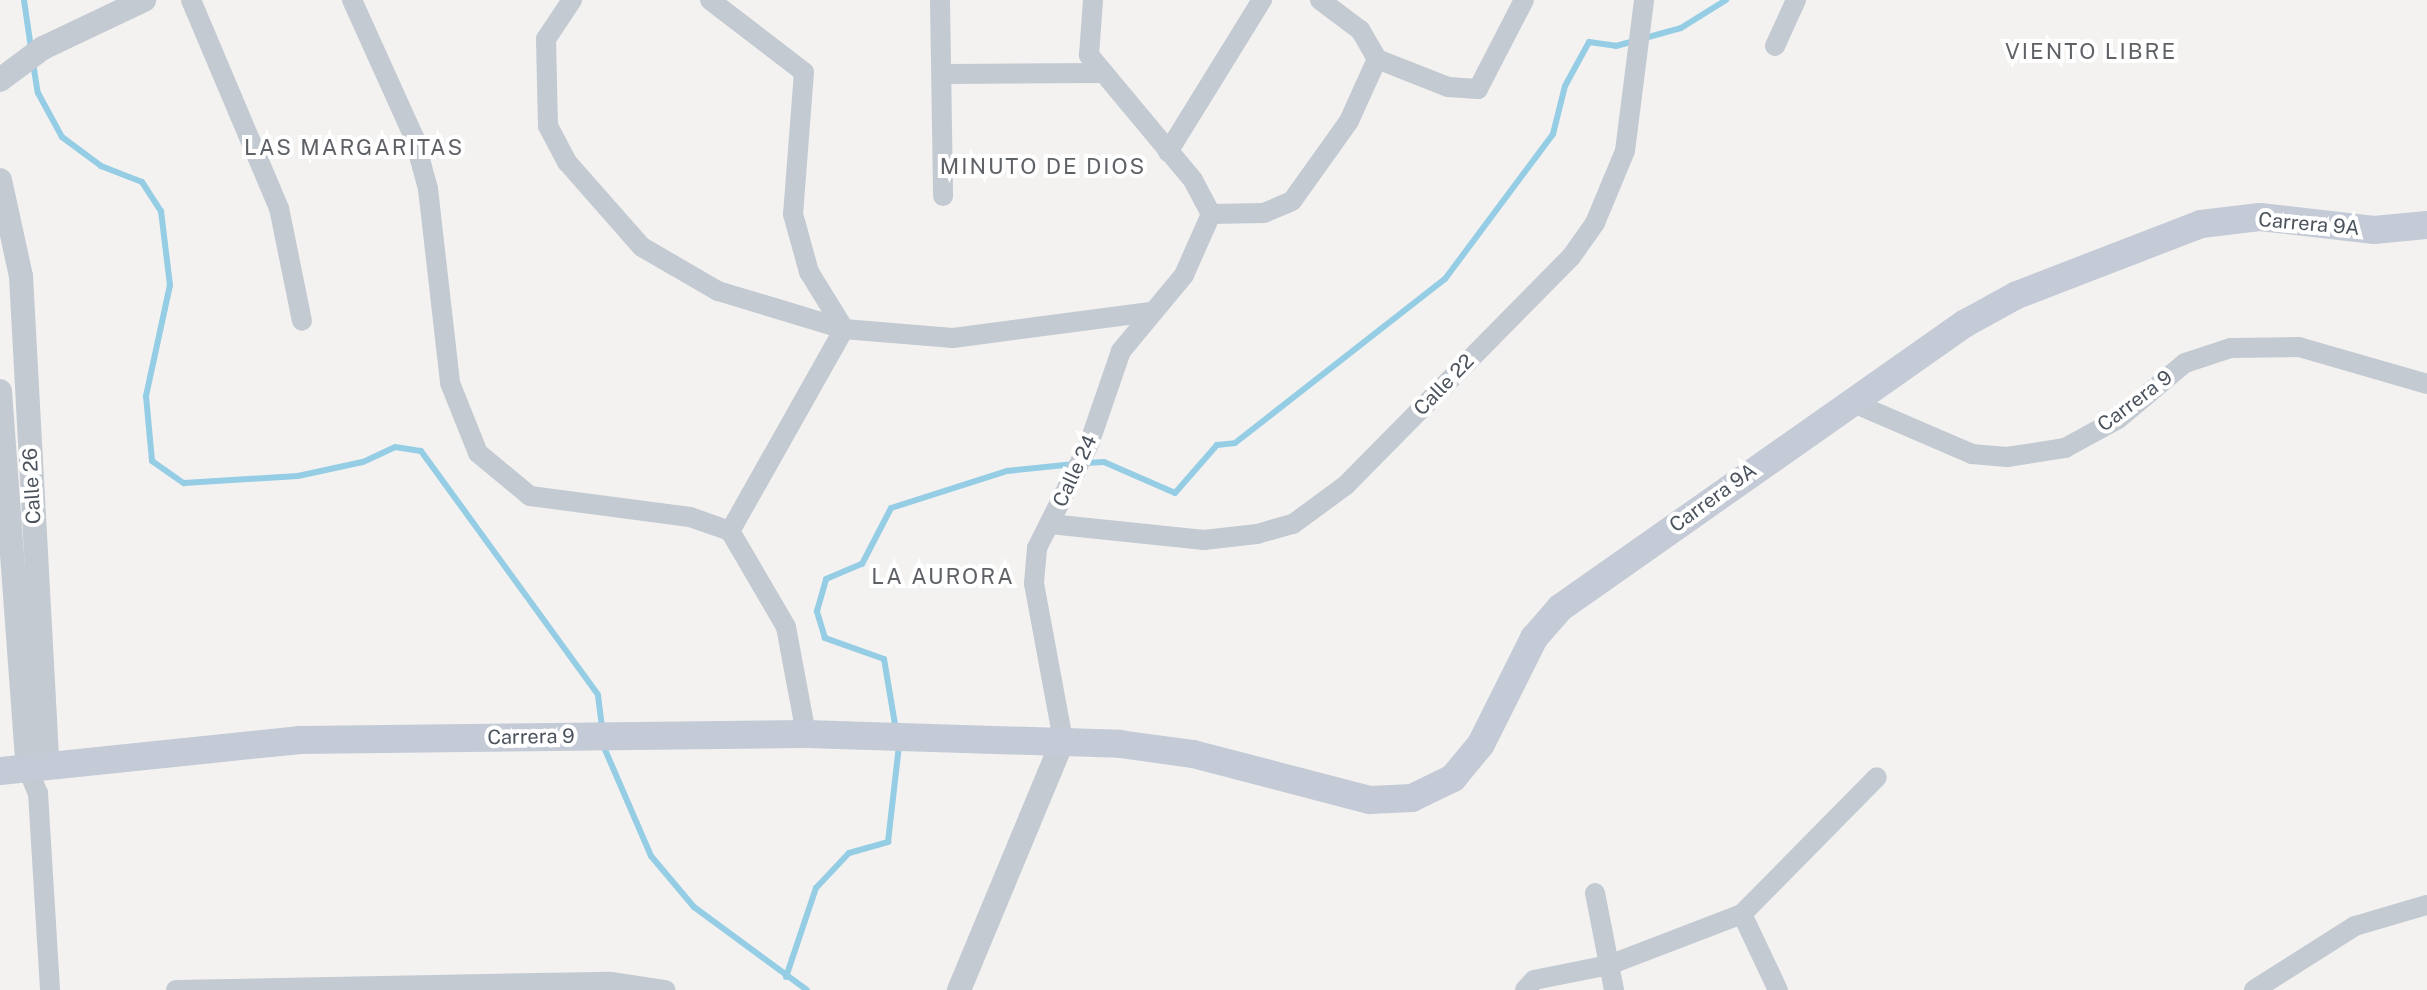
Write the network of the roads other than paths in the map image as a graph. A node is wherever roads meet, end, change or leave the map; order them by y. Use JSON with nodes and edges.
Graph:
{"nodes":[{"id":1,"x":144,"y":0,"type":"edge"},
{"id":2,"x":191,"y":0,"type":"edge"},
{"id":3,"x":352,"y":0,"type":"edge"},
{"id":4,"x":572,"y":0,"type":"edge"},
{"id":5,"x":710,"y":0,"type":"edge"},
{"id":6,"x":940,"y":0,"type":"edge"},
{"id":7,"x":1093,"y":0,"type":"edge"},
{"id":8,"x":1262,"y":0,"type":"edge"},
{"id":9,"x":1320,"y":0,"type":"edge"},
{"id":10,"x":1524,"y":0,"type":"edge"},
{"id":11,"x":1644,"y":0,"type":"edge"},
{"id":12,"x":1796,"y":0,"type":"edge"},
{"id":13,"x":1775,"y":46,"type":"dead end"},
{"id":14,"x":1377,"y":59,"type":"junction"},
{"id":15,"x":1099,"y":73,"type":"junction"},
{"id":16,"x":8,"y":74,"type":"edge"},
{"id":17,"x":946,"y":74,"type":"junction"},
{"id":18,"x":1168,"y":152,"type":"junction"},
{"id":19,"x":0,"y":180,"type":"edge"},
{"id":20,"x":943,"y":196,"type":"dead end"},
{"id":21,"x":1211,"y":214,"type":"junction"},
{"id":22,"x":2427,"y":225,"type":"edge"},
{"id":23,"x":1150,"y":312,"type":"junction"},
{"id":24,"x":302,"y":321,"type":"dead end"},
{"id":25,"x":844,"y":329,"type":"junction"},
{"id":26,"x":26,"y":382,"type":"junction"},
{"id":27,"x":2427,"y":384,"type":"edge"},
{"id":28,"x":0,"y":390,"type":"edge"},
{"id":29,"x":1849,"y":401,"type":"junction"},
{"id":30,"x":33,"y":499,"type":"junction"},
{"id":31,"x":8,"y":502,"type":"junction"},
{"id":32,"x":1050,"y":524,"type":"junction"},
{"id":33,"x":730,"y":531,"type":"junction"},
{"id":34,"x":806,"y":734,"type":"junction"},
{"id":35,"x":1063,"y":740,"type":"junction"},
{"id":36,"x":29,"y":775,"type":"edge"},
{"id":37,"x":1877,"y":777,"type":"dead end"},
{"id":38,"x":1595,"y":893,"type":"dead end"},
{"id":39,"x":2427,"y":905,"type":"edge"},
{"id":40,"x":1742,"y":914,"type":"junction"},
{"id":41,"x":1609,"y":965,"type":"junction"},
{"id":42,"x":386,"y":988,"type":"edge"},
{"id":43,"x":50,"y":990,"type":"edge"},
{"id":44,"x":176,"y":990,"type":"edge"},
{"id":45,"x":665,"y":990,"type":"edge"},
{"id":46,"x":959,"y":990,"type":"edge"},
{"id":47,"x":1525,"y":990,"type":"edge"},
{"id":48,"x":1614,"y":990,"type":"edge"},
{"id":49,"x":1778,"y":990,"type":"edge"},
{"id":50,"x":2254,"y":990,"type":"edge"}],
"edges":[{"from":1,"to":16,"type":"street"},
{"from":2,"to":24,"type":"street"},
{"from":3,"to":33,"type":"street"},
{"from":4,"to":25,"type":"street"},
{"from":5,"to":25,"type":"street"},
{"from":6,"to":17,"type":"street"},
{"from":7,"to":15,"type":"street"},
{"from":8,"to":18,"type":"street"},
{"from":9,"to":14,"type":"street"},
{"from":10,"to":14,"type":"street"},
{"from":11,"to":32,"type":"street","name":"Calle 22"},
{"from":12,"to":13,"type":"street"},
{"from":14,"to":21,"type":"street"},
{"from":15,"to":17,"type":"street"},
{"from":15,"to":18,"type":"street"},
{"from":17,"to":20,"type":"street"},
{"from":18,"to":21,"type":"street"},
{"from":19,"to":26,"type":"street","name":"Calle 26"},
{"from":21,"to":23,"type":"street","name":"Calle 24"},
{"from":22,"to":29,"type":"main road","name":"Carrera 9A"},
{"from":23,"to":25,"type":"street"},
{"from":23,"to":32,"type":"street","name":"Calle 24"},
{"from":25,"to":33,"type":"street"},
{"from":26,"to":28,"type":"street"},
{"from":26,"to":30,"type":"street","name":"Calle 26"},
{"from":27,"to":29,"type":"street","name":"Carrera 9"},
{"from":28,"to":31,"type":"street","name":"Calle 26"},
{"from":29,"to":35,"type":"main road","name":"Carrera 9A"},
{"from":30,"to":31,"type":"street"},
{"from":30,"to":36,"type":"street","name":"Calle 26"},
{"from":31,"to":36,"type":"street","name":"Calle 26"},
{"from":32,"to":35,"type":"street","name":"Calle 24"},
{"from":33,"to":34,"type":"street"},
{"from":34,"to":35,"type":"main road","name":"Carrera 9"},
{"from":34,"to":36,"type":"main road","name":"Carrera 9"},
{"from":35,"to":46,"type":"street"},
{"from":36,"to":43,"type":"street","name":"Calle 26"},
{"from":37,"to":40,"type":"street"},
{"from":38,"to":41,"type":"street"},
{"from":39,"to":50,"type":"street"},
{"from":40,"to":41,"type":"street"},
{"from":40,"to":49,"type":"street"},
{"from":41,"to":47,"type":"street"},
{"from":41,"to":48,"type":"street"},
{"from":42,"to":44,"type":"street"},
{"from":42,"to":45,"type":"street"}]}
